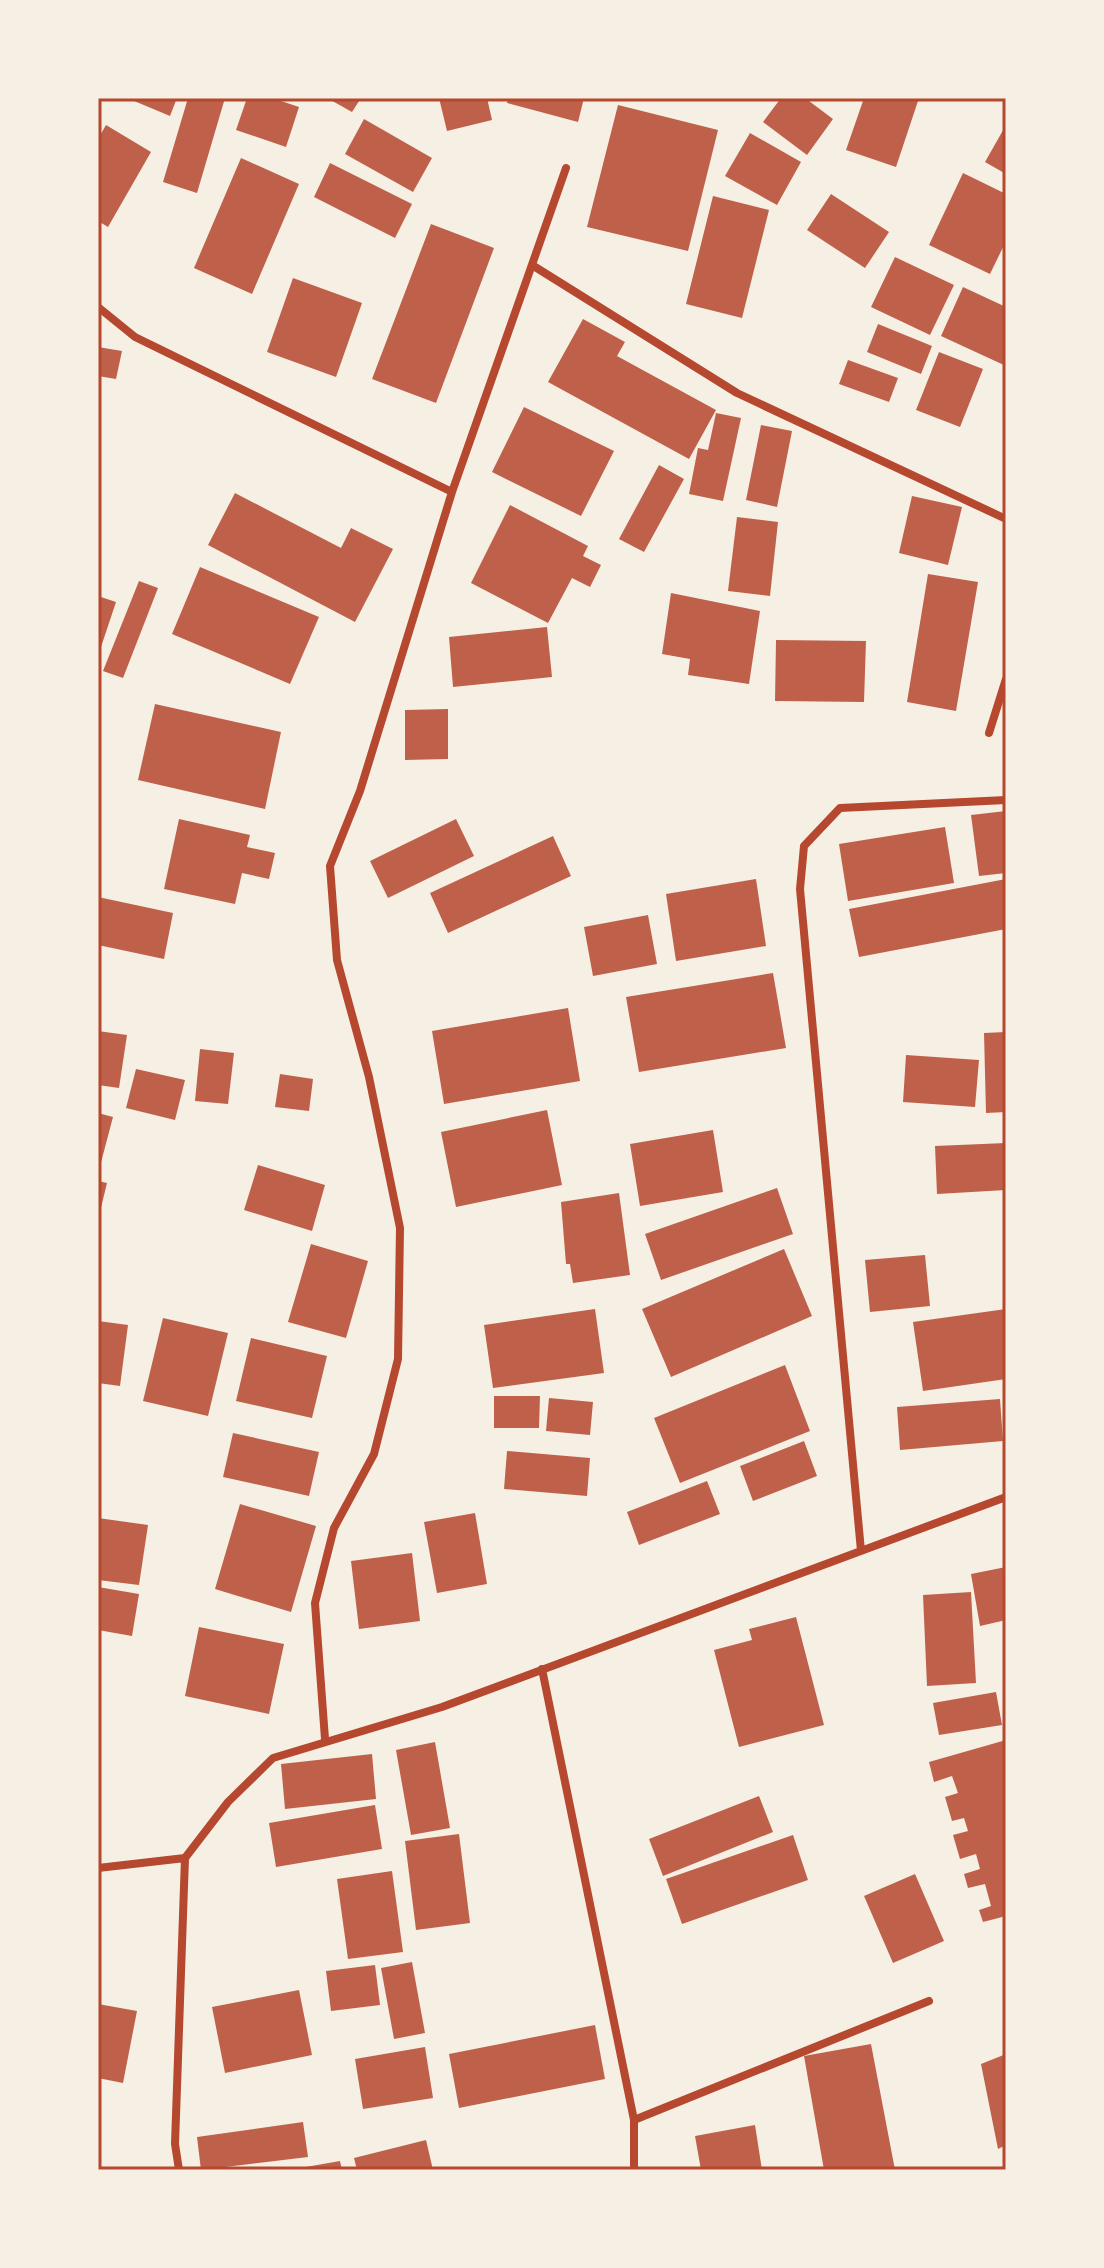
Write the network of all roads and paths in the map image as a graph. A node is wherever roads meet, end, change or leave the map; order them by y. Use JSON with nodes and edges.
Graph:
{"nodes":[{"id":1,"x":566,"y":168,"type":"dead end"},
{"id":2,"x":532,"y":265,"type":"junction"},
{"id":3,"x":98,"y":307,"type":"edge"},
{"id":4,"x":452,"y":492,"type":"junction"},
{"id":5,"x":1006,"y":519,"type":"edge"},
{"id":6,"x":1006,"y":679,"type":"edge"},
{"id":7,"x":989,"y":733,"type":"dead end"},
{"id":8,"x":1006,"y":800,"type":"edge"},
{"id":9,"x":1006,"y":1497,"type":"edge"},
{"id":10,"x":861,"y":1551,"type":"junction"},
{"id":11,"x":542,"y":1669,"type":"junction"},
{"id":12,"x":325,"y":1739,"type":"junction"},
{"id":13,"x":185,"y":1858,"type":"junction"},
{"id":14,"x":98,"y":1868,"type":"edge"},
{"id":15,"x":929,"y":2001,"type":"dead end"},
{"id":16,"x":634,"y":2120,"type":"junction"},
{"id":17,"x":179,"y":2170,"type":"edge"},
{"id":18,"x":634,"y":2170,"type":"edge"}],
"edges":[{"from":1,"to":2,"type":"street"},
{"from":2,"to":4,"type":"street"},
{"from":2,"to":5,"type":"street"},
{"from":3,"to":4,"type":"street"},
{"from":4,"to":12,"type":"street"},
{"from":6,"to":7,"type":"street"},
{"from":8,"to":10,"type":"street"},
{"from":9,"to":10,"type":"street"},
{"from":10,"to":11,"type":"street"},
{"from":11,"to":12,"type":"street"},
{"from":11,"to":16,"type":"street"},
{"from":12,"to":13,"type":"street"},
{"from":13,"to":14,"type":"street"},
{"from":13,"to":17,"type":"street"},
{"from":15,"to":16,"type":"street"},
{"from":16,"to":18,"type":"street"}]}
